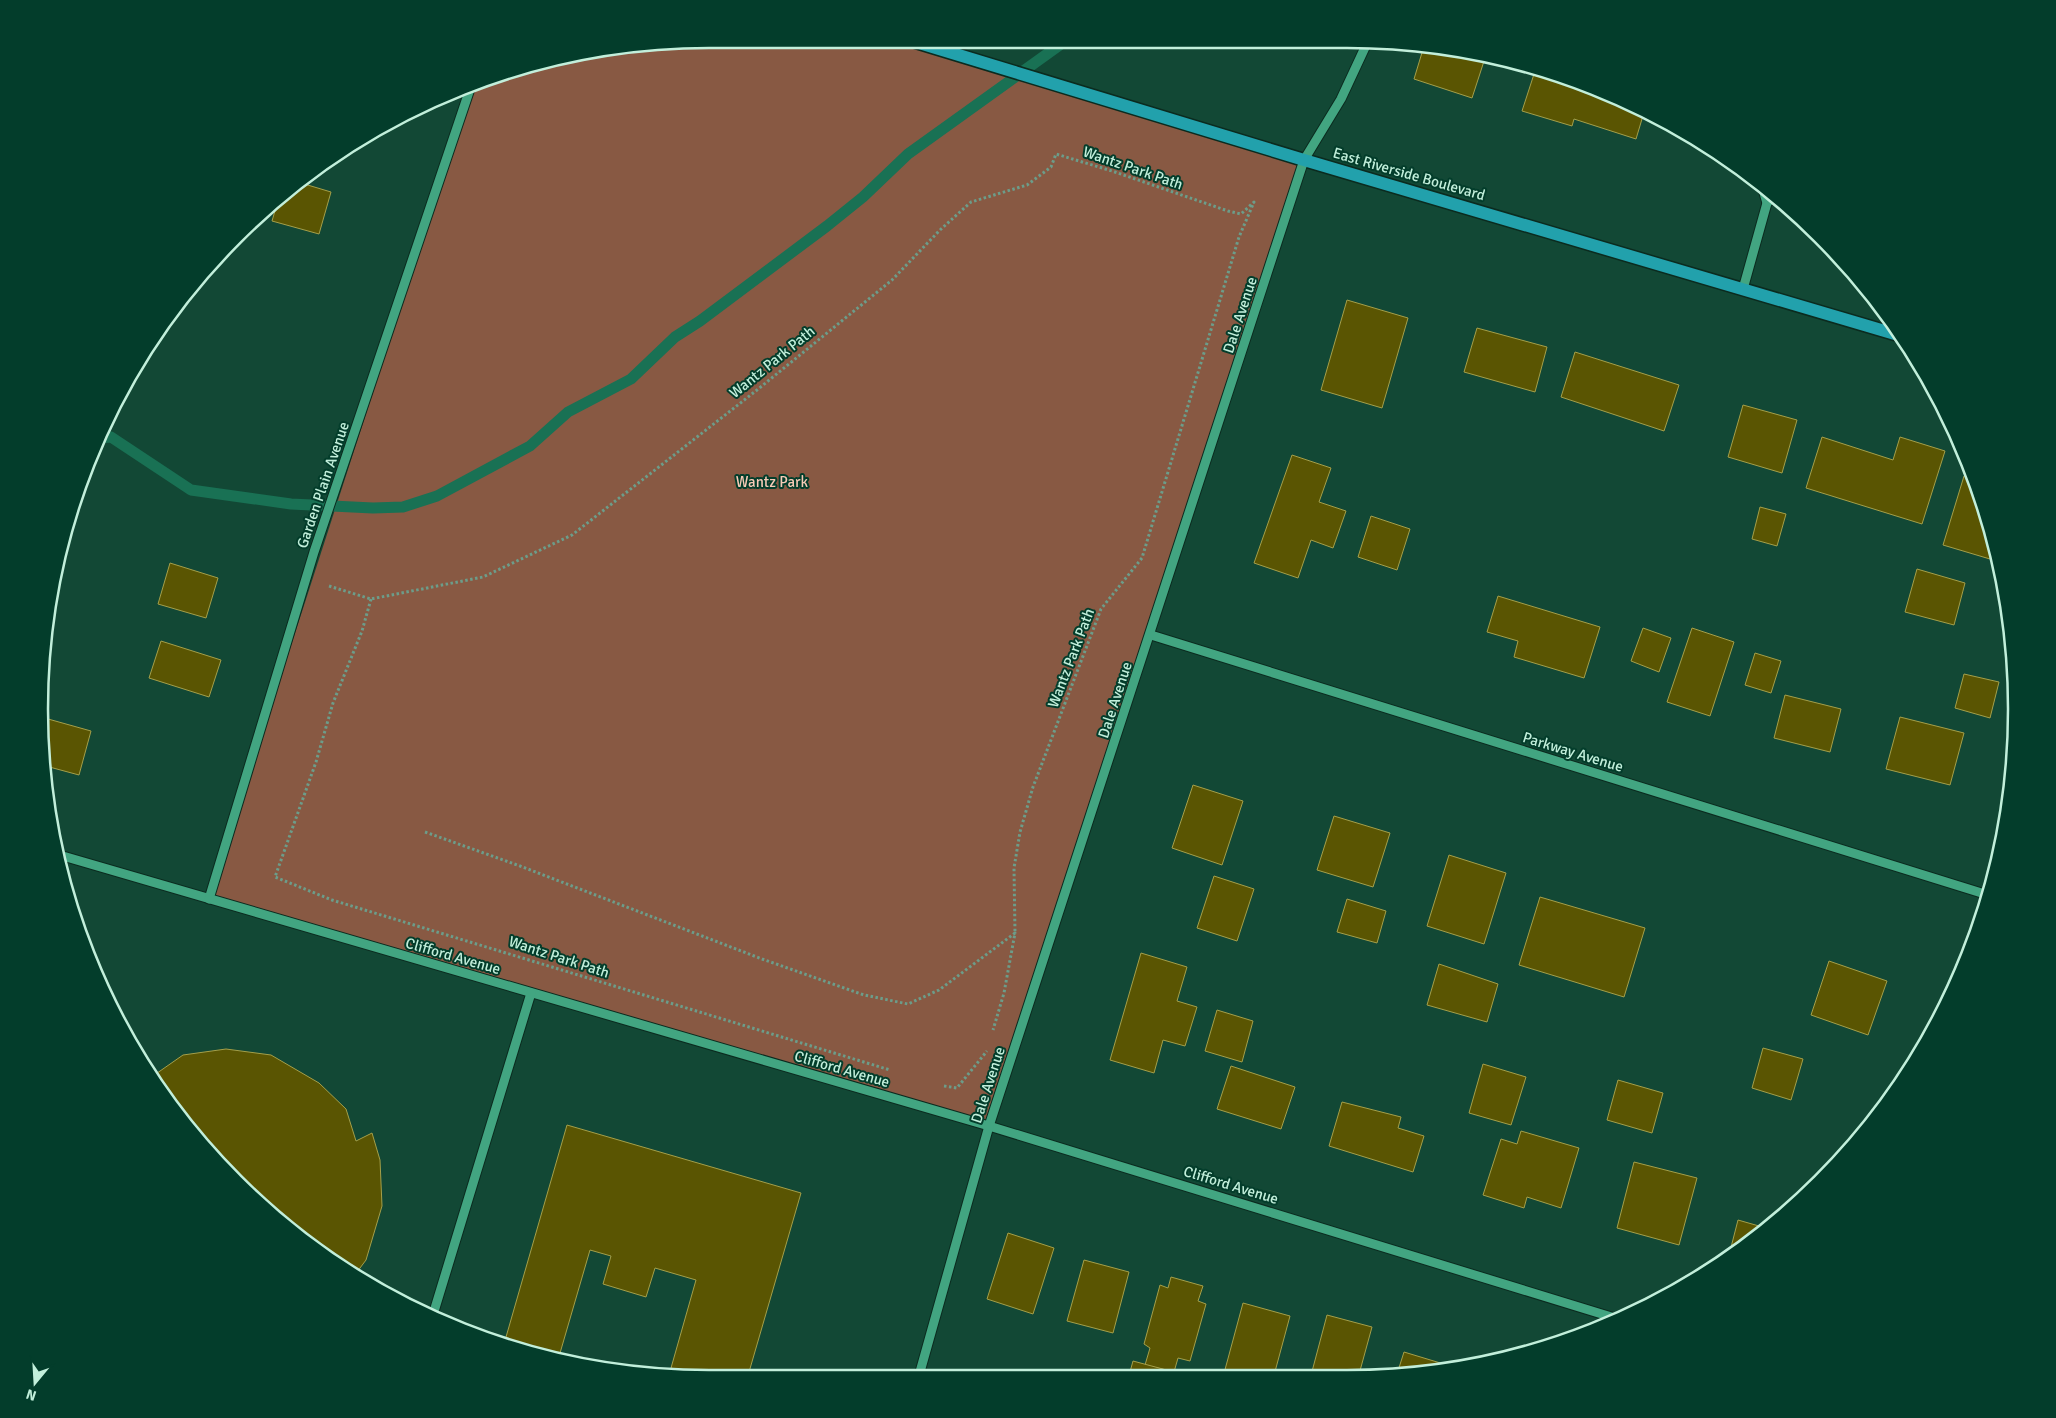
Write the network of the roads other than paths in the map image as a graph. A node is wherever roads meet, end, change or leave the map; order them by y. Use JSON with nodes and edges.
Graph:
{"nodes":[{"id":1,"x":936,"y":48,"type":"edge"},
{"id":2,"x":1365,"y":48,"type":"edge"},
{"id":3,"x":469,"y":93,"type":"edge"},
{"id":4,"x":1304,"y":160,"type":"junction"},
{"id":5,"x":1766,"y":197,"type":"edge"},
{"id":6,"x":1768,"y":199,"type":"edge"},
{"id":7,"x":1769,"y":201,"type":"edge"},
{"id":8,"x":1767,"y":203,"type":"junction"},
{"id":9,"x":1742,"y":289,"type":"junction"},
{"id":10,"x":1891,"y":333,"type":"edge"},
{"id":11,"x":1151,"y":635,"type":"junction"},
{"id":12,"x":64,"y":856,"type":"edge"},
{"id":13,"x":1982,"y":893,"type":"edge"},
{"id":14,"x":209,"y":899,"type":"junction"},
{"id":15,"x":531,"y":993,"type":"junction"},
{"id":16,"x":989,"y":1126,"type":"junction"},
{"id":17,"x":434,"y":1310,"type":"edge"},
{"id":18,"x":1609,"y":1316,"type":"edge"},
{"id":19,"x":921,"y":1370,"type":"edge"}],
"edges":[{"from":1,"to":4,"type":"main road","name":"East Riverside Boulevard"},
{"from":2,"to":4,"type":"street","name":"Dale Avenue"},
{"from":3,"to":14,"type":"street","name":"Garden Plain Avenue"},
{"from":4,"to":9,"type":"main road","name":"East Riverside Boulevard"},
{"from":4,"to":11,"type":"street","name":"Dale Avenue"},
{"from":5,"to":8,"type":"street"},
{"from":6,"to":8,"type":"street"},
{"from":7,"to":8,"type":"street"},
{"from":8,"to":9,"type":"street"},
{"from":9,"to":10,"type":"main road","name":"East Riverside Boulevard"},
{"from":11,"to":13,"type":"street","name":"Parkway Avenue"},
{"from":11,"to":16,"type":"street","name":"Dale Avenue"},
{"from":12,"to":14,"type":"street","name":"Clifford Avenue"},
{"from":14,"to":15,"type":"street","name":"Clifford Avenue"},
{"from":15,"to":16,"type":"street","name":"Clifford Avenue"},
{"from":15,"to":17,"type":"street"},
{"from":16,"to":18,"type":"street","name":"Clifford Avenue"},
{"from":16,"to":19,"type":"street","name":"Dale Avenue"}]}
